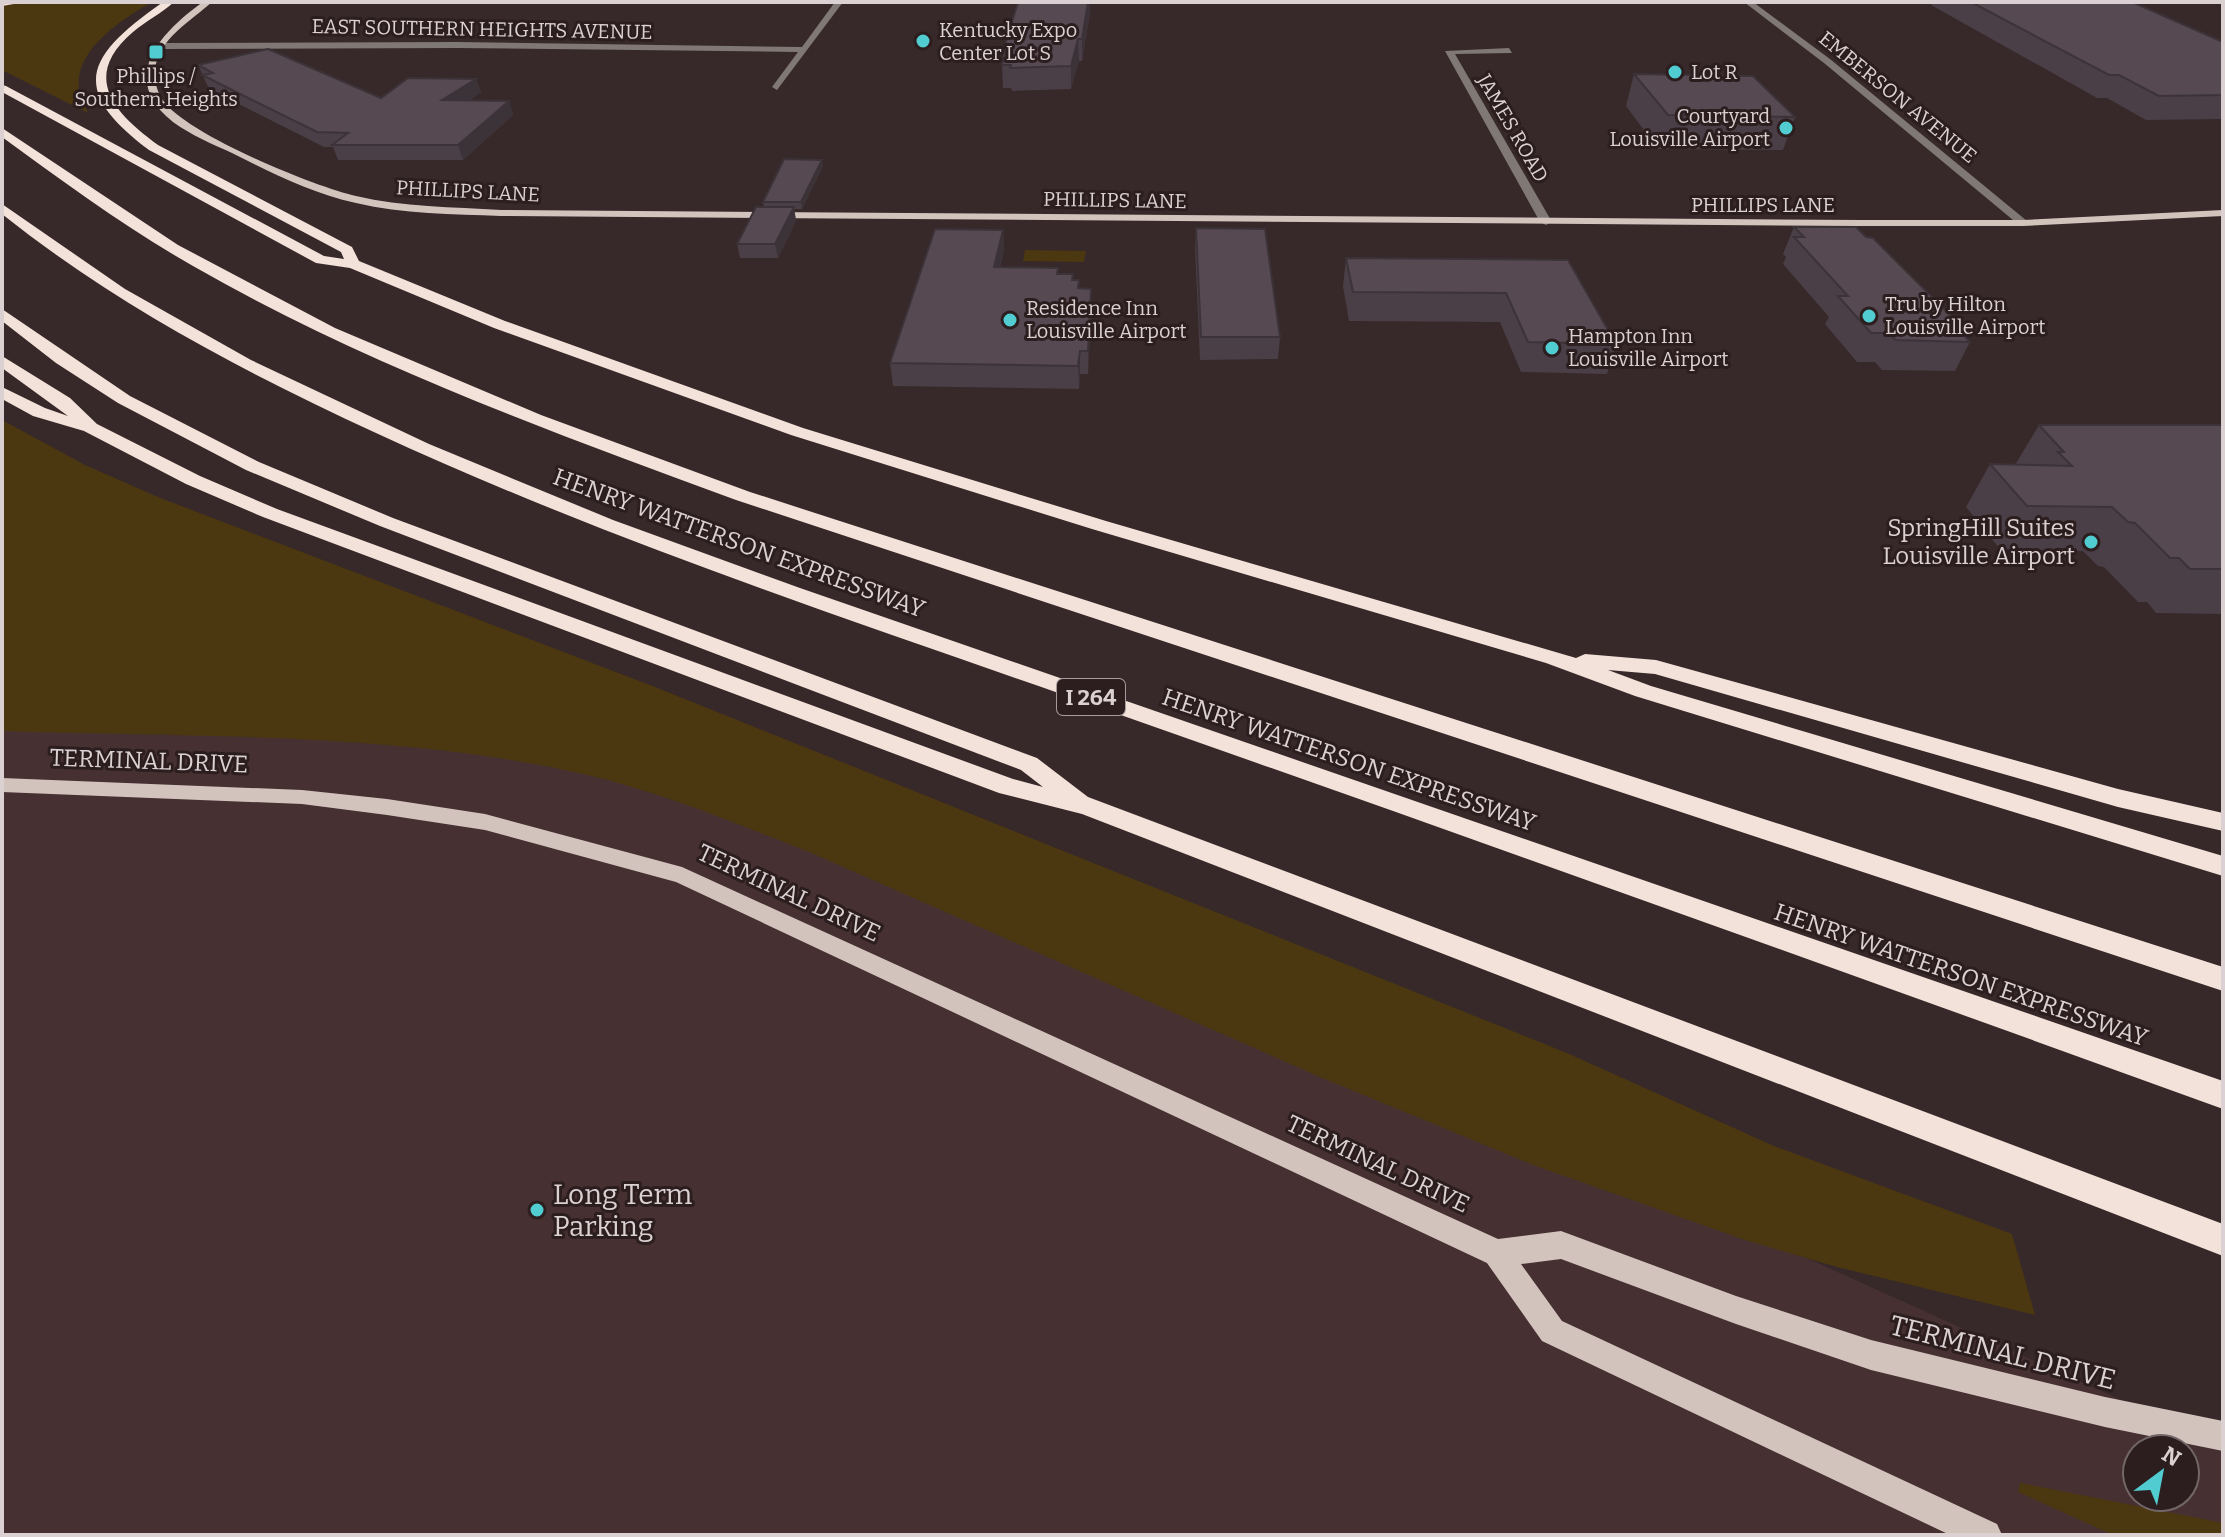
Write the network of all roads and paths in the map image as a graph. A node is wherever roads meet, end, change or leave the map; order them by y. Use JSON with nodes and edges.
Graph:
{"nodes":[{"id":1,"x":21,"y":2,"type":"edge"},
{"id":2,"x":169,"y":2,"type":"edge"},
{"id":3,"x":208,"y":2,"type":"edge"},
{"id":4,"x":839,"y":2,"type":"edge"},
{"id":5,"x":1748,"y":2,"type":"edge"},
{"id":6,"x":2,"y":3,"type":"edge"},
{"id":7,"x":160,"y":46,"type":"junction"},
{"id":8,"x":804,"y":50,"type":"junction"},
{"id":9,"x":1509,"y":51,"type":"dead end"},
{"id":10,"x":777,"y":87,"type":"dead end"},
{"id":11,"x":2,"y":88,"type":"edge"},
{"id":12,"x":2,"y":132,"type":"edge"},
{"id":13,"x":2,"y":208,"type":"edge"},
{"id":14,"x":2223,"y":213,"type":"edge"},
{"id":15,"x":1546,"y":222,"type":"junction"},
{"id":16,"x":2023,"y":223,"type":"junction"},
{"id":17,"x":353,"y":264,"type":"junction"},
{"id":18,"x":2,"y":314,"type":"edge"},
{"id":19,"x":2,"y":361,"type":"edge"},
{"id":20,"x":2,"y":392,"type":"edge"},
{"id":21,"x":91,"y":428,"type":"junction"},
{"id":22,"x":1554,"y":658,"type":"junction"},
{"id":23,"x":2,"y":785,"type":"edge"},
{"id":24,"x":1087,"y":806,"type":"junction"},
{"id":25,"x":2223,"y":822,"type":"edge"},
{"id":26,"x":2223,"y":866,"type":"edge"},
{"id":27,"x":2223,"y":979,"type":"edge"},
{"id":28,"x":2223,"y":1095,"type":"edge"},
{"id":29,"x":2223,"y":1240,"type":"edge"},
{"id":30,"x":1497,"y":1253,"type":"junction"},
{"id":31,"x":2223,"y":1436,"type":"edge"},
{"id":32,"x":1986,"y":1535,"type":"edge"}],
"edges":[{"from":1,"to":6,"type":"highway"},
{"from":2,"to":17,"type":"highway"},
{"from":3,"to":7,"type":"main road","name":"PHILLIPS LANE"},
{"from":4,"to":8,"type":"street"},
{"from":5,"to":16,"type":"street","name":"EMBERSON AVENUE"},
{"from":7,"to":8,"type":"street","name":"EAST SOUTHERN HEIGHTS AVENUE"},
{"from":7,"to":15,"type":"main road","name":"PHILLIPS LANE"},
{"from":8,"to":10,"type":"street"},
{"from":9,"to":15,"type":"street","name":"JAMES ROAD"},
{"from":11,"to":17,"type":"highway"},
{"from":12,"to":27,"type":"highway","name":"HENRY WATTERSON EXPRESSWAY"},
{"from":13,"to":28,"type":"highway","name":"HENRY WATTERSON EXPRESSWAY","number":"I 264"},
{"from":14,"to":16,"type":"main road","name":"PHILLIPS LANE"},
{"from":15,"to":16,"type":"main road","name":"PHILLIPS LANE"},
{"from":17,"to":22,"type":"highway"},
{"from":18,"to":24,"type":"highway"},
{"from":19,"to":21,"type":"highway"},
{"from":20,"to":21,"type":"highway"},
{"from":21,"to":24,"type":"highway"},
{"from":22,"to":25,"type":"highway"},
{"from":22,"to":26,"type":"highway"},
{"from":23,"to":30,"type":"main road","name":"TERMINAL DRIVE"},
{"from":24,"to":29,"type":"highway"},
{"from":30,"to":31,"type":"main road","name":"TERMINAL DRIVE"},
{"from":30,"to":32,"type":"main road","name":"TERMINAL DRIVE"}]}
